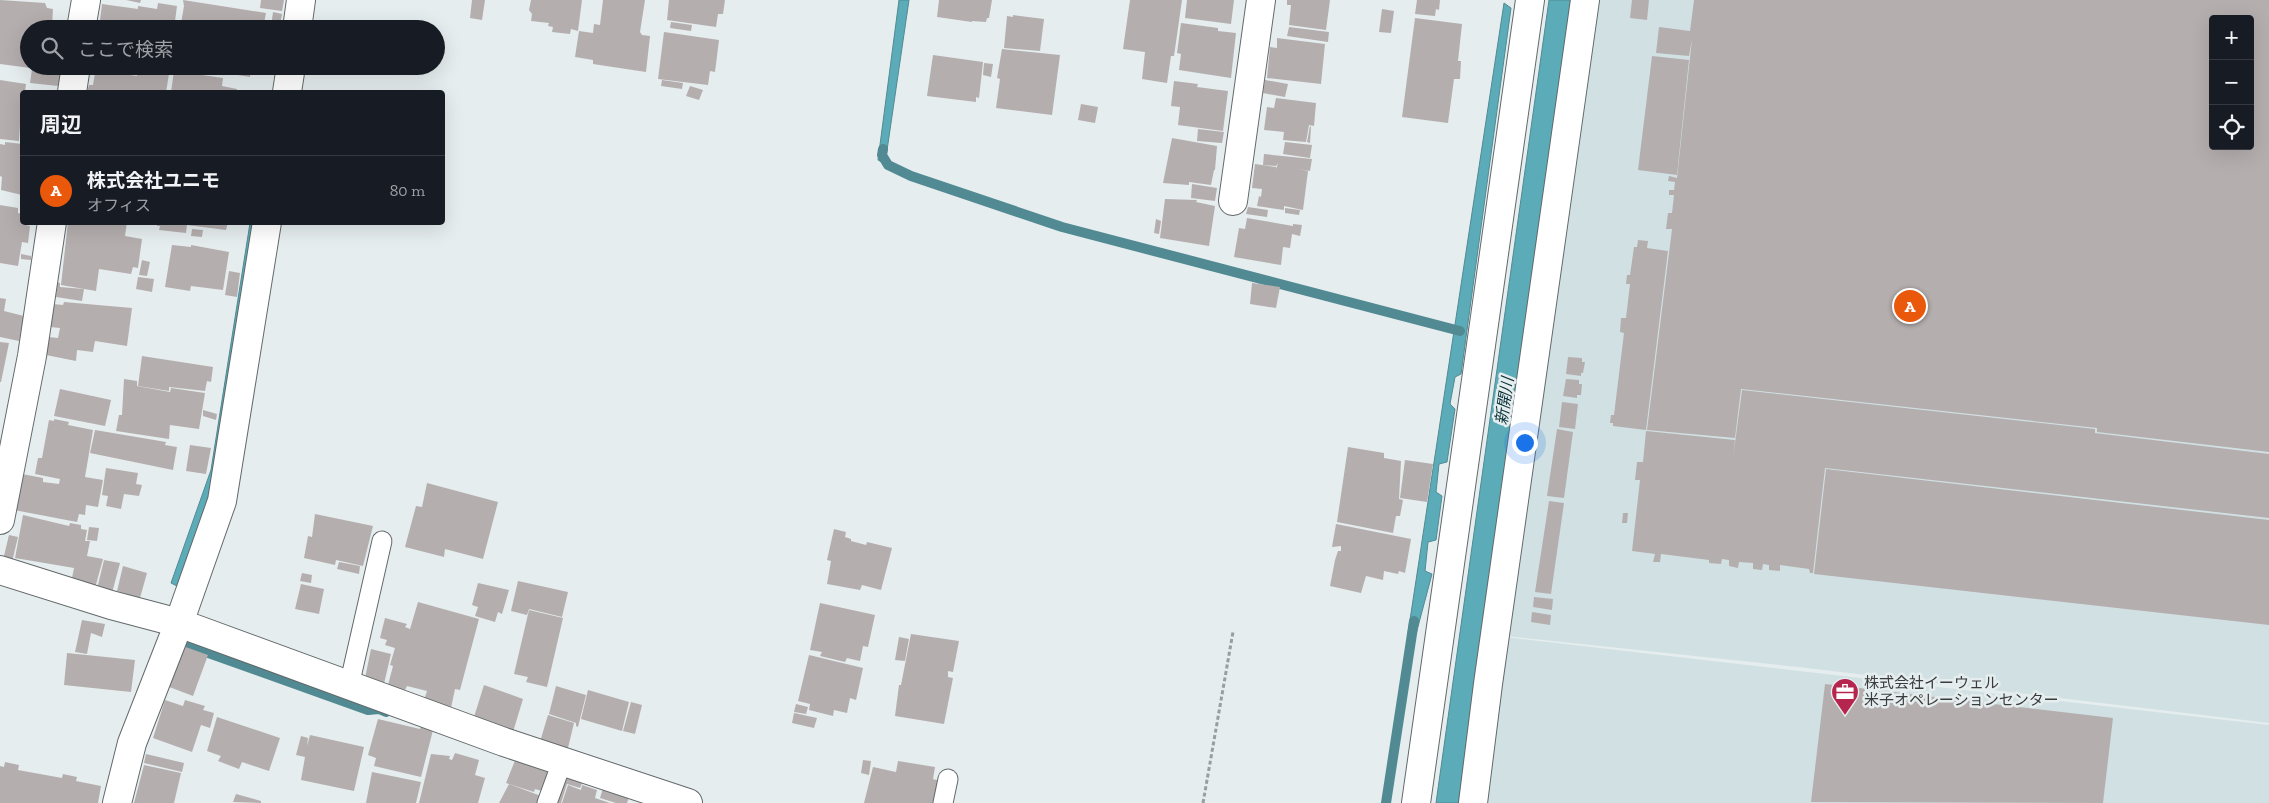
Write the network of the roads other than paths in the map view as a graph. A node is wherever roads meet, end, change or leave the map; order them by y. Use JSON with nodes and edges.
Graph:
{"nodes":[{"id":1,"x":86,"y":0,"type":"edge"},
{"id":2,"x":301,"y":0,"type":"edge"},
{"id":3,"x":1261,"y":0,"type":"edge"},
{"id":4,"x":1530,"y":0,"type":"edge"},
{"id":5,"x":1585,"y":0,"type":"edge"},
{"id":6,"x":83,"y":20,"type":"edge"},
{"id":7,"x":298,"y":20,"type":"edge"},
{"id":8,"x":75,"y":75,"type":"edge"},
{"id":9,"x":290,"y":75,"type":"edge"},
{"id":10,"x":72,"y":90,"type":"edge"},
{"id":11,"x":287,"y":90,"type":"edge"},
{"id":12,"x":1233,"y":201,"type":"dead end"},
{"id":13,"x":52,"y":225,"type":"edge"},
{"id":14,"x":267,"y":225,"type":"edge"},
{"id":15,"x":0,"y":520,"type":"edge"},
{"id":16,"x":382,"y":541,"type":"dead end"},
{"id":17,"x":0,"y":570,"type":"edge"},
{"id":18,"x":179,"y":623,"type":"junction"},
{"id":19,"x":349,"y":686,"type":"junction"},
{"id":20,"x":562,"y":762,"type":"junction"},
{"id":21,"x":948,"y":779,"type":"dead end"},
{"id":22,"x":117,"y":803,"type":"edge"},
{"id":23,"x":548,"y":803,"type":"edge"},
{"id":24,"x":688,"y":803,"type":"edge"},
{"id":25,"x":943,"y":803,"type":"edge"},
{"id":26,"x":1416,"y":803,"type":"edge"},
{"id":27,"x":1473,"y":803,"type":"edge"}],
"edges":[{"from":1,"to":6,"type":"street"},
{"from":2,"to":7,"type":"street"},
{"from":3,"to":12,"type":"street"},
{"from":4,"to":26,"type":"street"},
{"from":5,"to":27,"type":"street"},
{"from":8,"to":10,"type":"street"},
{"from":9,"to":11,"type":"street"},
{"from":13,"to":15,"type":"street"},
{"from":14,"to":18,"type":"street"},
{"from":16,"to":19,"type":"lane"},
{"from":17,"to":18,"type":"street"},
{"from":18,"to":19,"type":"street"},
{"from":18,"to":22,"type":"street"},
{"from":19,"to":20,"type":"street"},
{"from":20,"to":23,"type":"lane"},
{"from":20,"to":24,"type":"street"},
{"from":21,"to":25,"type":"lane"}]}
